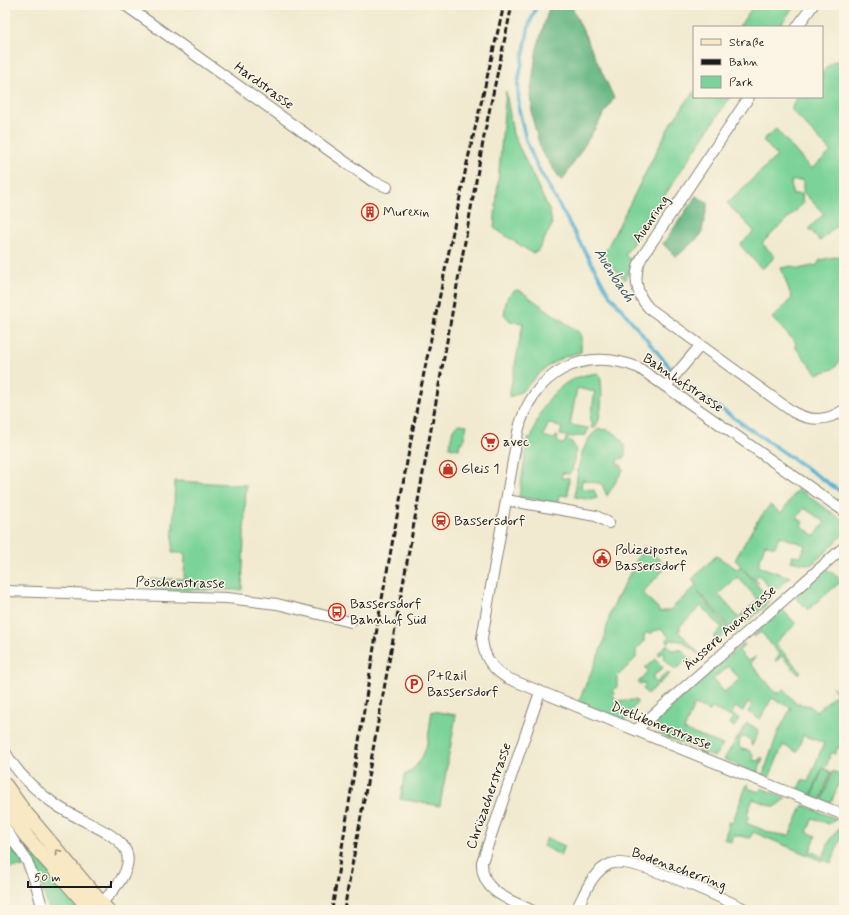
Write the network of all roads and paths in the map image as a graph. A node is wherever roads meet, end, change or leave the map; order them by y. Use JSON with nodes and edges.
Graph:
{"nodes":[{"id":1,"x":125,"y":5,"type":"edge"},
{"id":2,"x":813,"y":5,"type":"edge"},
{"id":3,"x":798,"y":26,"type":"edge"},
{"id":4,"x":748,"y":98,"type":"edge"},
{"id":5,"x":387,"y":187,"type":"dead end"},
{"id":6,"x":700,"y":346,"type":"junction"},
{"id":7,"x":669,"y":382,"type":"junction"},
{"id":8,"x":842,"y":415,"type":"edge"},
{"id":9,"x":506,"y":500,"type":"junction"},
{"id":10,"x":844,"y":511,"type":"edge"},
{"id":11,"x":609,"y":523,"type":"dead end"},
{"id":12,"x":844,"y":547,"type":"edge"},
{"id":13,"x":5,"y":591,"type":"edge"},
{"id":14,"x":351,"y":622,"type":"dead end"},
{"id":15,"x":482,"y":645,"type":"joint"},
{"id":16,"x":540,"y":692,"type":"junction"},
{"id":17,"x":636,"y":730,"type":"junction"},
{"id":18,"x":5,"y":752,"type":"edge"},
{"id":19,"x":5,"y":785,"type":"edge"},
{"id":20,"x":5,"y":808,"type":"edge"},
{"id":21,"x":844,"y":815,"type":"edge"},
{"id":22,"x":5,"y":828,"type":"edge"},
{"id":23,"x":98,"y":908,"type":"edge"},
{"id":24,"x":43,"y":910,"type":"edge"},
{"id":25,"x":530,"y":910,"type":"edge"},
{"id":26,"x":576,"y":910,"type":"edge"},
{"id":27,"x":747,"y":910,"type":"edge"}],
"edges":[{"from":1,"to":5,"type":"street","name":"Hardstrasse"},
{"from":2,"to":3,"type":"street"},
{"from":4,"to":6,"type":"street","name":"Auenring"},
{"from":6,"to":7,"type":"street"},
{"from":6,"to":8,"type":"street","name":"Auenring"},
{"from":7,"to":9,"type":"street","name":"Bahnhofstrasse"},
{"from":7,"to":10,"type":"street","name":"Bahnhofstrasse"},
{"from":9,"to":11,"type":"street"},
{"from":9,"to":15,"type":"street","name":"Bahnhofstrasse"},
{"from":12,"to":17,"type":"street","name":"Äussere Auenstrasse"},
{"from":13,"to":14,"type":"street","name":"Pöschenstrasse"},
{"from":15,"to":16,"type":"street","name":"Dietlikonerstrasse"},
{"from":16,"to":17,"type":"street","name":"Dietlikonerstrasse"},
{"from":16,"to":25,"type":"street","name":"Chrüzacherstrasse"},
{"from":17,"to":21,"type":"street","name":"Dietlikonerstrasse"},
{"from":18,"to":23,"type":"street"},
{"from":23,"to":19,"type":"main road","one_way":true},
{"from":20,"to":23,"type":"main road"},
{"from":22,"to":24,"type":"street"},
{"from":26,"to":27,"type":"street","name":"Bodenacherring"}]}
